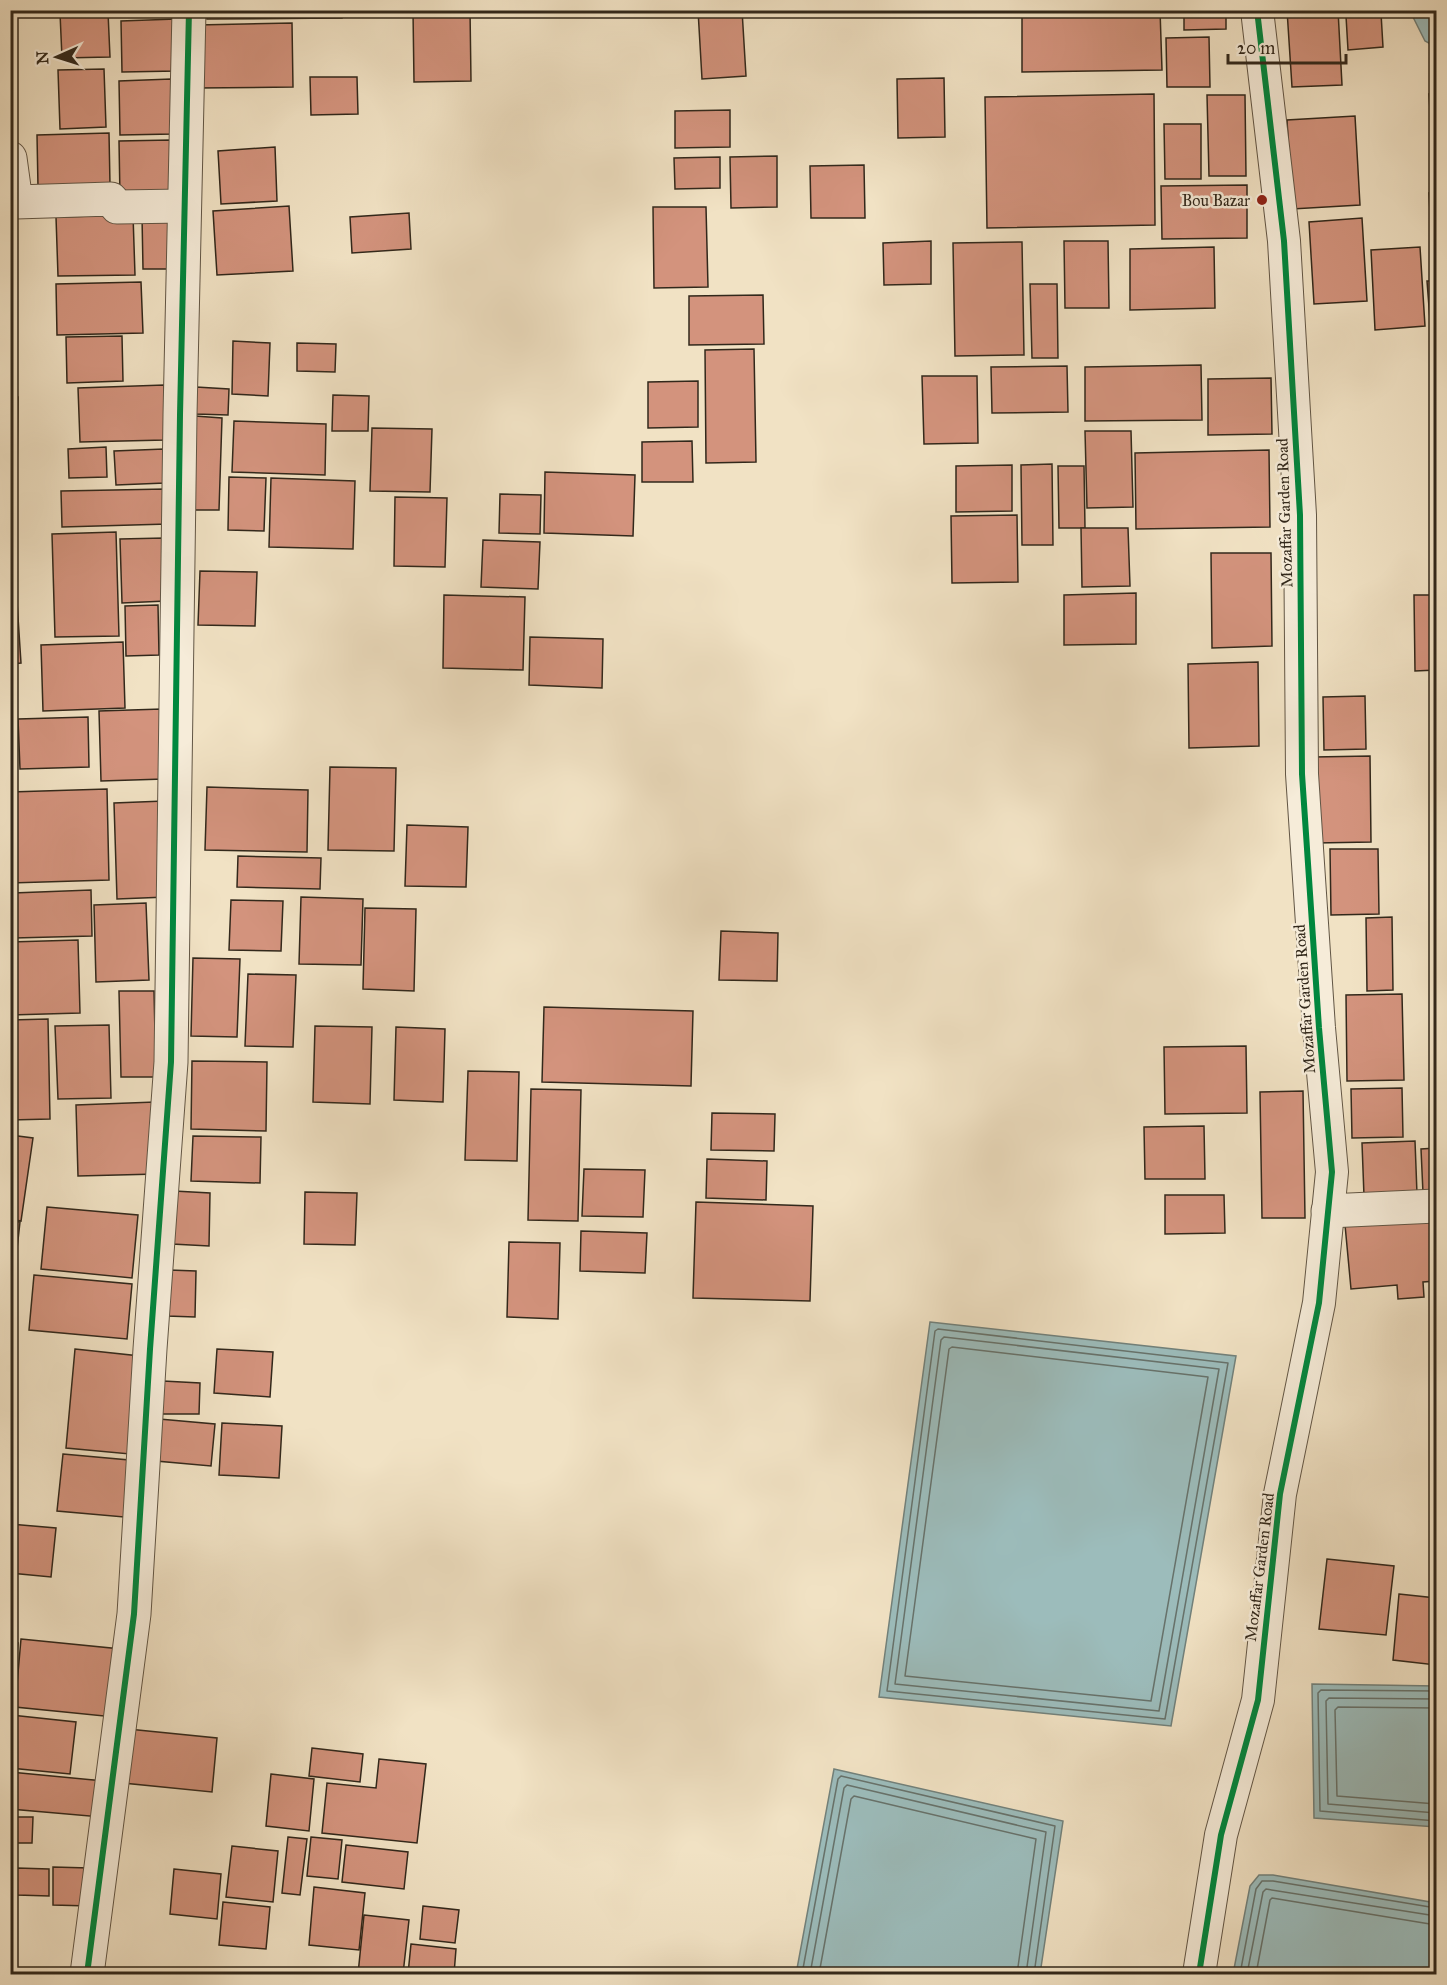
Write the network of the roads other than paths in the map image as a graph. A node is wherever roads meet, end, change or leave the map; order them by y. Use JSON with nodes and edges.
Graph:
{"nodes":[{"id":1,"x":189,"y":10,"type":"edge"},
{"id":2,"x":1257,"y":10,"type":"edge"},
{"id":3,"x":10,"y":158,"type":"edge"},
{"id":4,"x":184,"y":206,"type":"junction"},
{"id":5,"x":1437,"y":1206,"type":"edge"},
{"id":6,"x":1328,"y":1211,"type":"junction"},
{"id":7,"x":87,"y":1974,"type":"edge"},
{"id":8,"x":1199,"y":1974,"type":"edge"}],
"edges":[{"from":1,"to":4,"type":"street"},
{"from":2,"to":6,"type":"street","name":"Mozaffar Garden Road"},
{"from":3,"to":4,"type":"street"},
{"from":4,"to":7,"type":"street"},
{"from":5,"to":6,"type":"street"},
{"from":6,"to":8,"type":"street","name":"Mozaffar Garden Road"}]}
